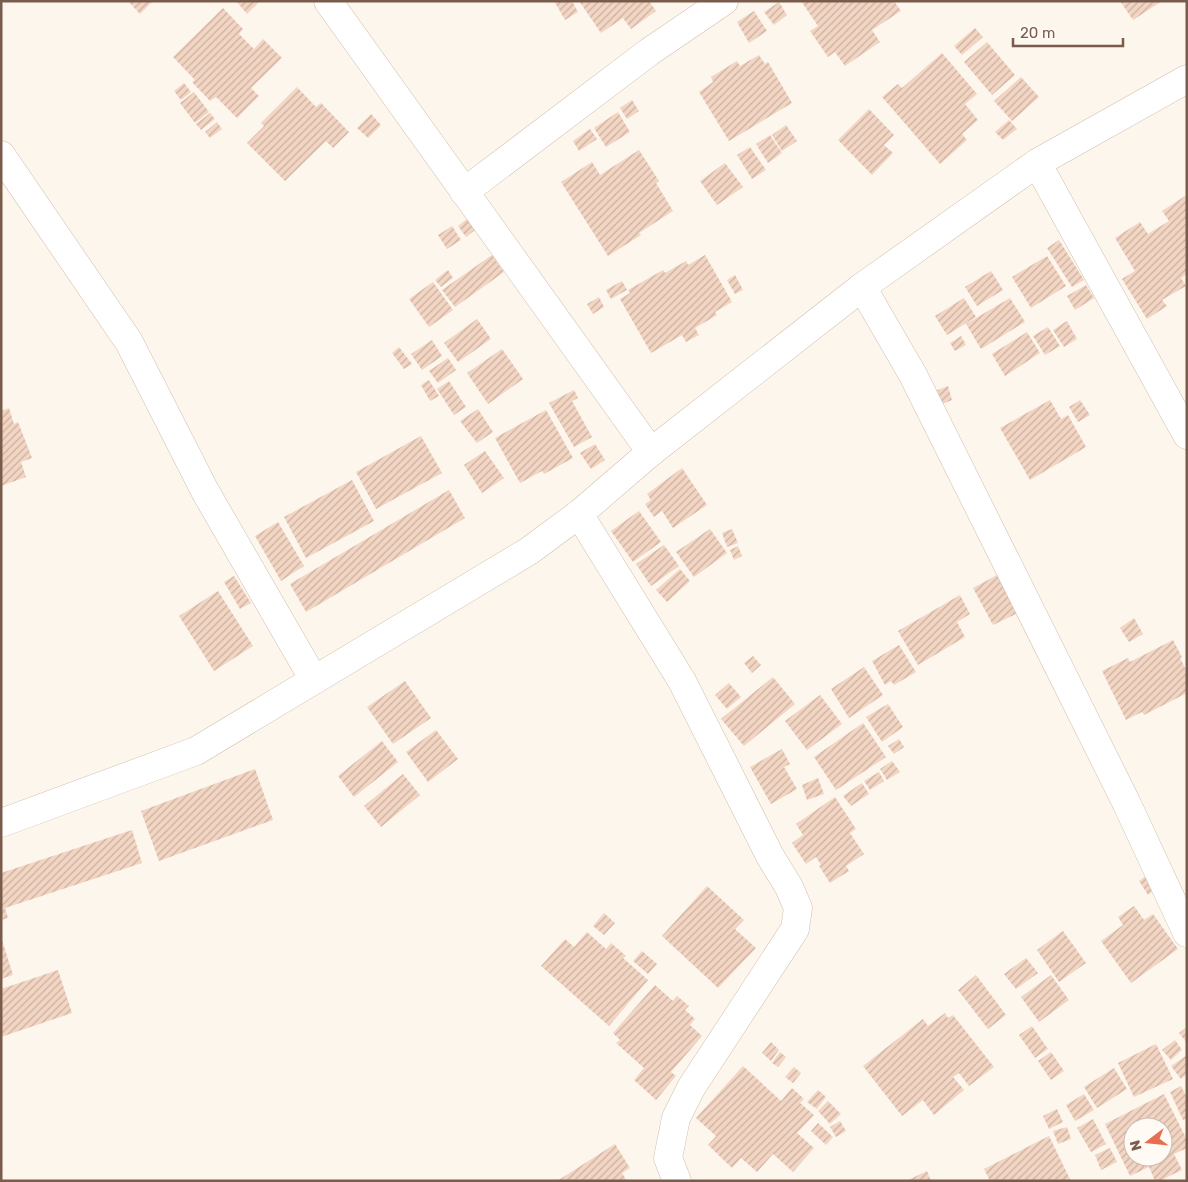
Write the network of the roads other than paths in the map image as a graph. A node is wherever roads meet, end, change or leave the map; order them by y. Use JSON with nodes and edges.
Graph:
{"nodes":[{"id":1,"x":328,"y":1,"type":"edge"},
{"id":2,"x":724,"y":1,"type":"edge"},
{"id":3,"x":1187,"y":78,"type":"edge"},
{"id":4,"x":1,"y":155,"type":"edge"},
{"id":5,"x":1037,"y":163,"type":"junction"},
{"id":6,"x":464,"y":192,"type":"junction"},
{"id":7,"x":862,"y":288,"type":"junction"},
{"id":8,"x":1187,"y":435,"type":"edge"},
{"id":9,"x":651,"y":452,"type":"junction"},
{"id":10,"x":579,"y":514,"type":"junction"},
{"id":11,"x":314,"y":680,"type":"junction"},
{"id":12,"x":1,"y":823,"type":"edge"},
{"id":13,"x":1187,"y":933,"type":"edge"},
{"id":14,"x":678,"y":1181,"type":"edge"}],
"edges":[{"from":1,"to":6,"type":"street"},
{"from":2,"to":6,"type":"street"},
{"from":3,"to":5,"type":"street"},
{"from":4,"to":11,"type":"street"},
{"from":5,"to":7,"type":"street"},
{"from":5,"to":8,"type":"street"},
{"from":6,"to":9,"type":"street"},
{"from":7,"to":9,"type":"street"},
{"from":7,"to":13,"type":"street"},
{"from":9,"to":10,"type":"street"},
{"from":10,"to":11,"type":"street"},
{"from":10,"to":14,"type":"street"},
{"from":11,"to":12,"type":"street"}]}
